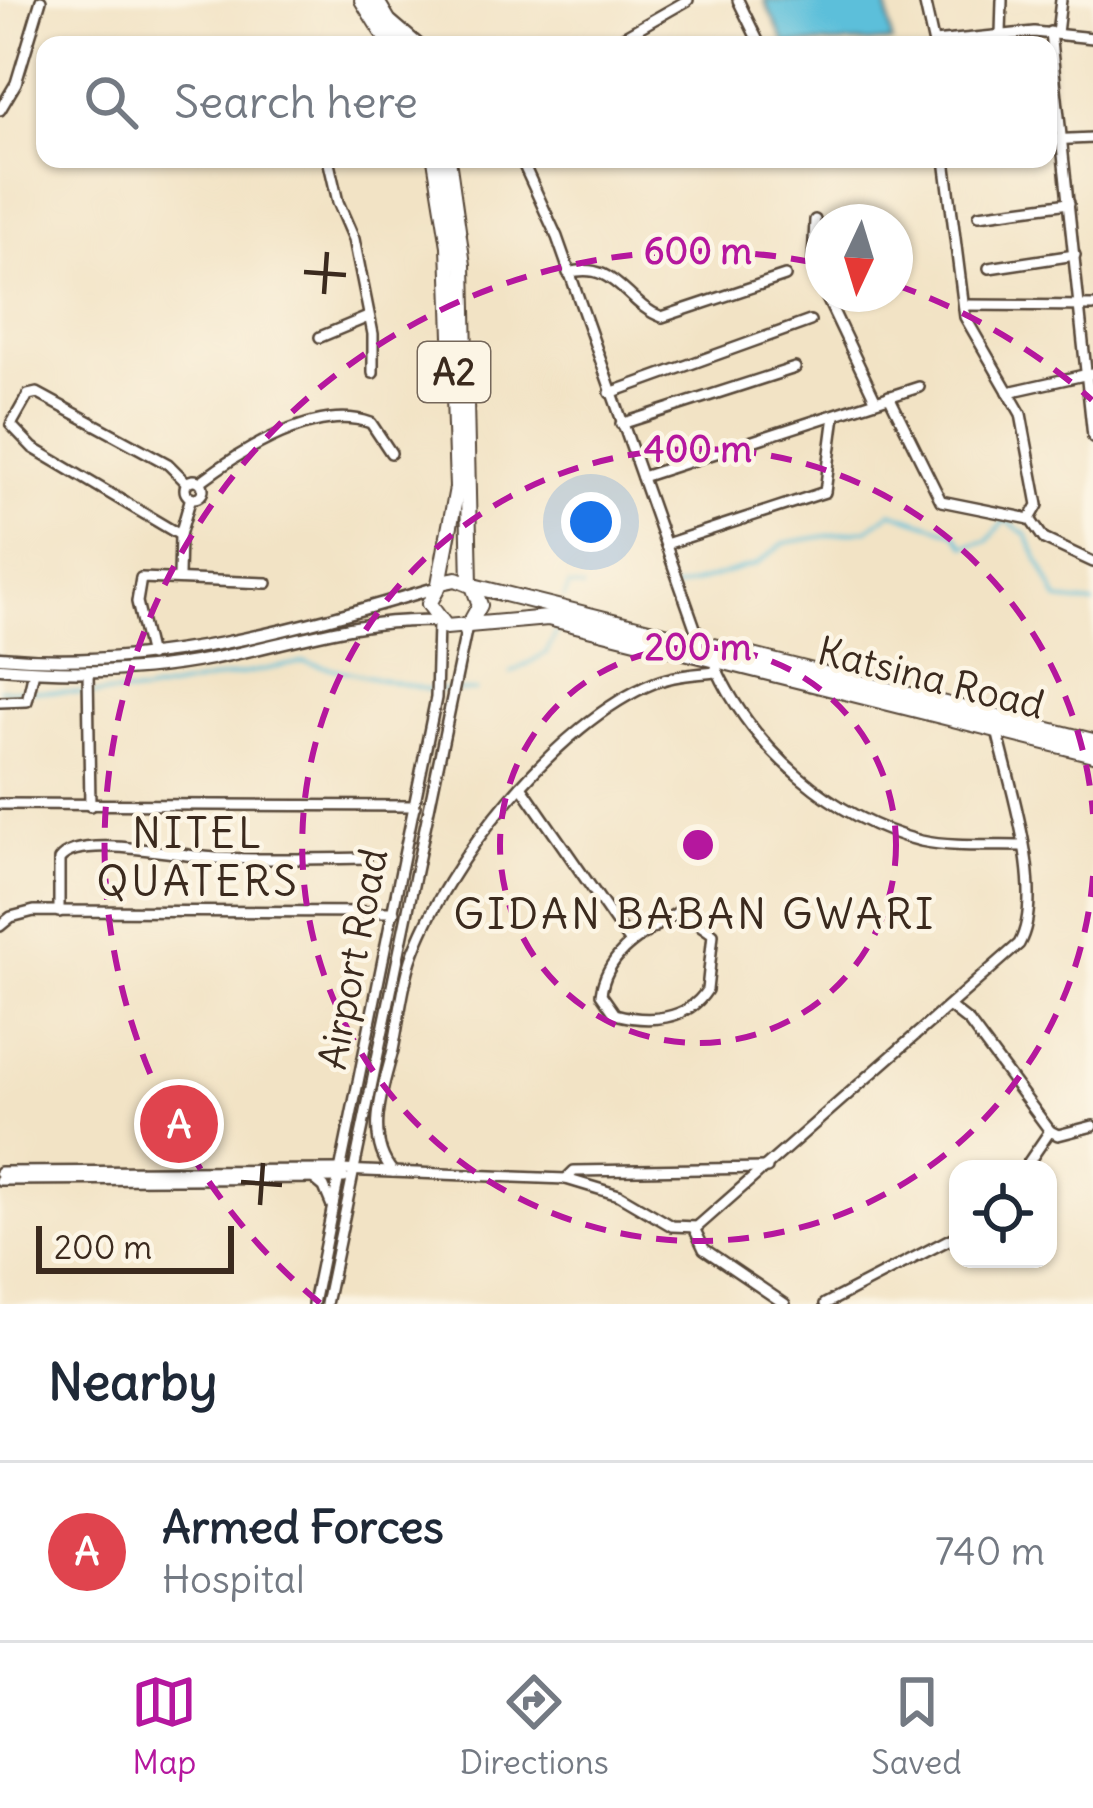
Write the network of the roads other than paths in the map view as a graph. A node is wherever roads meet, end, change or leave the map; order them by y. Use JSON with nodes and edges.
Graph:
{"nodes":[{"id":1,"x":41,"y":0,"type":"edge"},
{"id":2,"x":362,"y":0,"type":"edge"},
{"id":3,"x":376,"y":0,"type":"edge"},
{"id":4,"x":688,"y":0,"type":"edge"},
{"id":5,"x":738,"y":0,"type":"edge"},
{"id":6,"x":937,"y":0,"type":"edge"},
{"id":7,"x":1002,"y":0,"type":"edge"},
{"id":8,"x":1061,"y":0,"type":"edge"},
{"id":9,"x":925,"y":4,"type":"edge"},
{"id":10,"x":387,"y":17,"type":"junction"},
{"id":11,"x":1054,"y":33,"type":"junction"},
{"id":12,"x":1000,"y":34,"type":"junction"},
{"id":13,"x":384,"y":36,"type":"edge"},
{"id":14,"x":398,"y":36,"type":"edge"},
{"id":15,"x":409,"y":36,"type":"edge"},
{"id":16,"x":624,"y":36,"type":"edge"},
{"id":17,"x":756,"y":36,"type":"edge"},
{"id":18,"x":932,"y":36,"type":"edge"},
{"id":19,"x":987,"y":36,"type":"edge"},
{"id":20,"x":1054,"y":36,"type":"edge"},
{"id":21,"x":1093,"y":38,"type":"edge"},
{"id":22,"x":5,"y":92,"type":"edge"},
{"id":23,"x":0,"y":110,"type":"edge"},
{"id":24,"x":1093,"y":138,"type":"edge"},
{"id":25,"x":1057,"y":140,"type":"edge"},
{"id":26,"x":1057,"y":153,"type":"edge"},
{"id":27,"x":331,"y":168,"type":"edge"},
{"id":28,"x":436,"y":168,"type":"edge"},
{"id":29,"x":449,"y":168,"type":"edge"},
{"id":30,"x":525,"y":168,"type":"edge"},
{"id":31,"x":946,"y":168,"type":"edge"},
{"id":32,"x":1069,"y":203,"type":"junction"},
{"id":33,"x":979,"y":215,"type":"dead end"},
{"id":34,"x":1075,"y":255,"type":"junction"},
{"id":35,"x":989,"y":268,"type":"dead end"},
{"id":36,"x":568,"y":273,"type":"junction"},
{"id":37,"x":785,"y":276,"type":"dead end"},
{"id":38,"x":964,"y":305,"type":"junction"},
{"id":39,"x":1087,"y":307,"type":"edge"},
{"id":40,"x":834,"y":312,"type":"edge"},
{"id":41,"x":368,"y":317,"type":"junction"},
{"id":42,"x":810,"y":321,"type":"dead end"},
{"id":43,"x":320,"y":337,"type":"dead end"},
{"id":44,"x":795,"y":368,"type":"dead end"},
{"id":45,"x":373,"y":373,"type":"dead end"},
{"id":46,"x":1091,"y":373,"type":"edge"},
{"id":47,"x":919,"y":387,"type":"dead end"},
{"id":48,"x":1008,"y":392,"type":"junction"},
{"id":49,"x":610,"y":393,"type":"junction"},
{"id":50,"x":889,"y":396,"type":"junction"},
{"id":51,"x":875,"y":399,"type":"junction"},
{"id":52,"x":836,"y":415,"type":"junction"},
{"id":53,"x":621,"y":424,"type":"junction"},
{"id":54,"x":1093,"y":436,"type":"edge"},
{"id":55,"x":391,"y":452,"type":"dead end"},
{"id":56,"x":642,"y":477,"type":"junction"},
{"id":57,"x":200,"y":482,"type":"junction"},
{"id":58,"x":187,"y":483,"type":"junction"},
{"id":59,"x":191,"y":497,"type":"junction"},
{"id":60,"x":1030,"y":519,"type":"junction"},
{"id":61,"x":180,"y":535,"type":"junction"},
{"id":62,"x":666,"y":544,"type":"junction"},
{"id":63,"x":1093,"y":562,"type":"edge"},
{"id":64,"x":178,"y":576,"type":"junction"},
{"id":65,"x":267,"y":583,"type":"dead end"},
{"id":66,"x":472,"y":585,"type":"junction"},
{"id":67,"x":437,"y":586,"type":"junction"},
{"id":68,"x":437,"y":622,"type":"junction"},
{"id":69,"x":469,"y":625,"type":"junction"},
{"id":70,"x":699,"y":639,"type":"junction"},
{"id":71,"x":150,"y":656,"type":"junction"},
{"id":72,"x":712,"y":656,"type":"junction"},
{"id":73,"x":0,"y":657,"type":"edge"},
{"id":74,"x":0,"y":668,"type":"edge"},
{"id":75,"x":34,"y":671,"type":"junction"},
{"id":76,"x":88,"y":671,"type":"junction"},
{"id":77,"x":717,"y":672,"type":"junction"},
{"id":78,"x":442,"y":699,"type":"junction"},
{"id":79,"x":0,"y":702,"type":"edge"},
{"id":80,"x":998,"y":723,"type":"junction"},
{"id":81,"x":1093,"y":741,"type":"edge"},
{"id":82,"x":1093,"y":754,"type":"edge"},
{"id":83,"x":521,"y":785,"type":"junction"},
{"id":84,"x":0,"y":804,"type":"edge"},
{"id":85,"x":90,"y":806,"type":"junction"},
{"id":86,"x":415,"y":806,"type":"junction"},
{"id":87,"x":1023,"y":846,"type":"junction"},
{"id":88,"x":366,"y":858,"type":"dead end"},
{"id":89,"x":408,"y":902,"type":"junction"},
{"id":90,"x":434,"y":911,"type":"junction"},
{"id":91,"x":59,"y":912,"type":"junction"},
{"id":92,"x":394,"y":912,"type":"junction"},
{"id":93,"x":0,"y":926,"type":"edge"},
{"id":94,"x":630,"y":944,"type":"junction"},
{"id":95,"x":964,"y":995,"type":"junction"},
{"id":96,"x":950,"y":1007,"type":"junction"},
{"id":97,"x":969,"y":1022,"type":"junction"},
{"id":98,"x":1093,"y":1126,"type":"edge"},
{"id":99,"x":1050,"y":1131,"type":"junction"},
{"id":100,"x":345,"y":1153,"type":"junction"},
{"id":101,"x":1030,"y":1160,"type":"edge"},
{"id":102,"x":767,"y":1168,"type":"junction"},
{"id":103,"x":323,"y":1171,"type":"junction"},
{"id":104,"x":340,"y":1174,"type":"junction"},
{"id":105,"x":393,"y":1174,"type":"junction"},
{"id":106,"x":354,"y":1175,"type":"junction"},
{"id":107,"x":0,"y":1176,"type":"edge"},
{"id":108,"x":312,"y":1177,"type":"junction"},
{"id":109,"x":566,"y":1178,"type":"junction"},
{"id":110,"x":333,"y":1209,"type":"junction"},
{"id":111,"x":694,"y":1228,"type":"junction"},
{"id":112,"x":949,"y":1240,"type":"edge"},
{"id":113,"x":313,"y":1304,"type":"edge"},
{"id":114,"x":326,"y":1304,"type":"edge"},
{"id":115,"x":785,"y":1304,"type":"edge"},
{"id":116,"x":825,"y":1304,"type":"edge"}],
"edges":[{"from":1,"to":22,"type":"street"},
{"from":2,"to":13,"type":"highway"},
{"from":3,"to":10,"type":"highway"},
{"from":4,"to":16,"type":"street"},
{"from":5,"to":17,"type":"street"},
{"from":6,"to":9,"type":"street"},
{"from":7,"to":12,"type":"street"},
{"from":8,"to":11,"type":"street"},
{"from":9,"to":18,"type":"street"},
{"from":10,"to":14,"type":"highway"},
{"from":10,"to":15,"type":"street"},
{"from":11,"to":12,"type":"street"},
{"from":11,"to":20,"type":"street"},
{"from":11,"to":21,"type":"street"},
{"from":12,"to":19,"type":"street"},
{"from":22,"to":23,"type":"street"},
{"from":24,"to":25,"type":"street"},
{"from":26,"to":32,"type":"street"},
{"from":27,"to":41,"type":"street"},
{"from":28,"to":67,"type":"highway","number":"A2"},
{"from":29,"to":66,"type":"highway","number":"A2"},
{"from":30,"to":36,"type":"street"},
{"from":31,"to":38,"type":"street"},
{"from":32,"to":33,"type":"street"},
{"from":32,"to":34,"type":"street"},
{"from":34,"to":35,"type":"street"},
{"from":34,"to":39,"type":"street"},
{"from":36,"to":37,"type":"street"},
{"from":36,"to":49,"type":"street"},
{"from":38,"to":39,"type":"street"},
{"from":38,"to":48,"type":"street"},
{"from":39,"to":46,"type":"street"},
{"from":40,"to":51,"type":"street"},
{"from":41,"to":43,"type":"street"},
{"from":41,"to":45,"type":"street"},
{"from":42,"to":49,"type":"street"},
{"from":44,"to":53,"type":"street"},
{"from":46,"to":48,"type":"street"},
{"from":46,"to":54,"type":"street"},
{"from":47,"to":50,"type":"street"},
{"from":48,"to":60,"type":"street"},
{"from":49,"to":53,"type":"street"},
{"from":50,"to":51,"type":"street"},
{"from":50,"to":60,"type":"street"},
{"from":51,"to":52,"type":"street"},
{"from":52,"to":56,"type":"street"},
{"from":52,"to":62,"type":"street"},
{"from":53,"to":56,"type":"street"},
{"from":55,"to":57,"type":"street"},
{"from":56,"to":62,"type":"street"},
{"from":57,"to":58,"type":"street"},
{"from":57,"to":59,"type":"street"},
{"from":58,"to":59,"type":"street"},
{"from":58,"to":61,"type":"street"},
{"from":59,"to":61,"type":"street"},
{"from":60,"to":63,"type":"street"},
{"from":61,"to":64,"type":"street"},
{"from":62,"to":70,"type":"street"},
{"from":64,"to":65,"type":"street"},
{"from":64,"to":71,"type":"street"},
{"from":66,"to":67,"type":"highway"},
{"from":66,"to":69,"type":"highway","number":"A2"},
{"from":66,"to":70,"type":"highway","name":"Katsina Road"},
{"from":67,"to":68,"type":"highway","number":"A2"},
{"from":67,"to":71,"type":"main road"},
{"from":68,"to":69,"type":"highway"},
{"from":68,"to":76,"type":"main road"},
{"from":68,"to":78,"type":"street","name":"Airport Road"},
{"from":69,"to":72,"type":"highway","name":"Katsina Road"},
{"from":69,"to":78,"type":"street","name":"Airport Road"},
{"from":70,"to":80,"type":"highway","name":"Katsina Road"},
{"from":71,"to":73,"type":"main road"},
{"from":72,"to":77,"type":"street"},
{"from":72,"to":80,"type":"highway","name":"Katsina Road"},
{"from":74,"to":75,"type":"main road"},
{"from":75,"to":76,"type":"main road"},
{"from":75,"to":79,"type":"street"},
{"from":76,"to":85,"type":"street"},
{"from":77,"to":83,"type":"street"},
{"from":77,"to":87,"type":"street"},
{"from":78,"to":86,"type":"street","name":"Airport Road"},
{"from":78,"to":89,"type":"street","name":"Airport Road"},
{"from":80,"to":81,"type":"highway","name":"Katsina Road"},
{"from":80,"to":82,"type":"highway","name":"Katsina Road"},
{"from":80,"to":87,"type":"street"},
{"from":83,"to":90,"type":"street"},
{"from":83,"to":94,"type":"street"},
{"from":84,"to":85,"type":"street"},
{"from":85,"to":86,"type":"street"},
{"from":86,"to":92,"type":"street","name":"Airport Road"},
{"from":87,"to":95,"type":"street"},
{"from":88,"to":91,"type":"street"},
{"from":89,"to":90,"type":"street"},
{"from":89,"to":106,"type":"street","name":"Airport Road"},
{"from":90,"to":105,"type":"street"},
{"from":91,"to":92,"type":"street"},
{"from":91,"to":93,"type":"street"},
{"from":92,"to":100,"type":"street","name":"Airport Road"},
{"from":94,"to":94,"type":"street"},
{"from":95,"to":96,"type":"street"},
{"from":95,"to":97,"type":"street"},
{"from":96,"to":97,"type":"street"},
{"from":96,"to":102,"type":"street"},
{"from":97,"to":99,"type":"street"},
{"from":98,"to":99,"type":"street"},
{"from":99,"to":101,"type":"street"},
{"from":100,"to":103,"type":"street"},
{"from":100,"to":104,"type":"street","name":"Airport Road"},
{"from":102,"to":109,"type":"street"},
{"from":102,"to":111,"type":"street"},
{"from":103,"to":104,"type":"street"},
{"from":103,"to":107,"type":"street"},
{"from":104,"to":106,"type":"street"},
{"from":104,"to":108,"type":"street"},
{"from":104,"to":110,"type":"street","name":"Airport Road"},
{"from":105,"to":106,"type":"street"},
{"from":105,"to":109,"type":"street"},
{"from":106,"to":114,"type":"street","name":"Airport Road"},
{"from":107,"to":108,"type":"street"},
{"from":108,"to":110,"type":"street"},
{"from":109,"to":111,"type":"street"},
{"from":110,"to":113,"type":"street","name":"Airport Road"},
{"from":111,"to":115,"type":"street"},
{"from":112,"to":116,"type":"street"}]}
